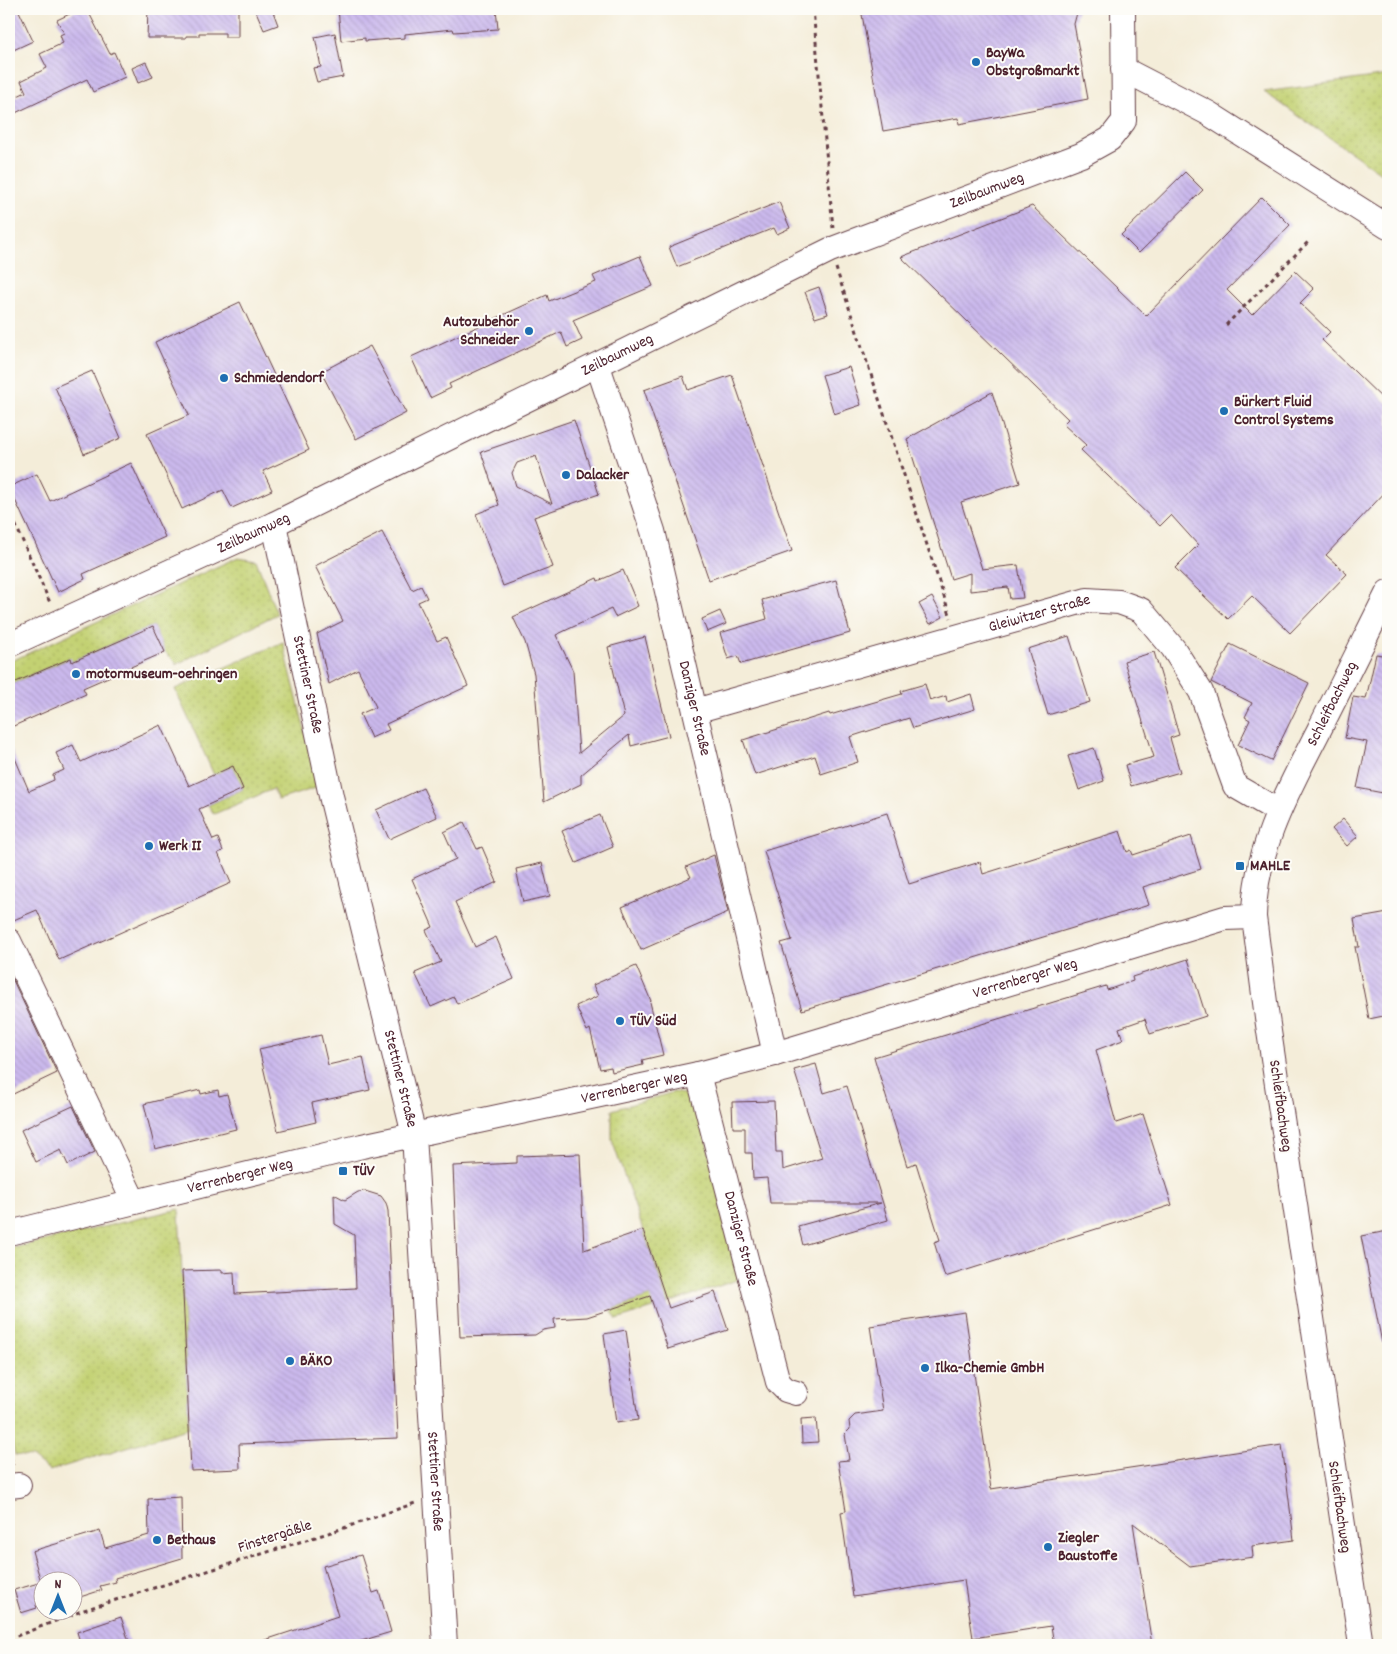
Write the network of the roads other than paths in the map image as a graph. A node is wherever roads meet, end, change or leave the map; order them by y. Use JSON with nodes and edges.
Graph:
{"nodes":[{"id":1,"x":1123,"y":9,"type":"edge"},
{"id":2,"x":1123,"y":69,"type":"junction"},
{"id":3,"x":1388,"y":227,"type":"edge"},
{"id":4,"x":598,"y":366,"type":"junction"},
{"id":5,"x":274,"y":524,"type":"junction"},
{"id":6,"x":1388,"y":592,"type":"edge"},
{"id":7,"x":9,"y":645,"type":"edge"},
{"id":8,"x":695,"y":711,"type":"junction"},
{"id":9,"x":1278,"y":811,"type":"junction"},
{"id":10,"x":1254,"y":916,"type":"junction"},
{"id":11,"x":9,"y":941,"type":"edge"},
{"id":12,"x":775,"y":1054,"type":"junction"},
{"id":13,"x":698,"y":1074,"type":"junction"},
{"id":14,"x":414,"y":1135,"type":"junction"},
{"id":15,"x":134,"y":1202,"type":"junction"},
{"id":16,"x":9,"y":1233,"type":"edge"},
{"id":17,"x":796,"y":1393,"type":"dead end"},
{"id":18,"x":445,"y":1645,"type":"edge"},
{"id":19,"x":1361,"y":1645,"type":"edge"}],
"edges":[{"from":1,"to":2,"type":"street","name":"Zeilbaumweg"},
{"from":2,"to":3,"type":"street"},
{"from":2,"to":4,"type":"street","name":"Zeilbaumweg"},
{"from":4,"to":5,"type":"street","name":"Zeilbaumweg"},
{"from":4,"to":8,"type":"street","name":"Danziger Straße"},
{"from":5,"to":7,"type":"street","name":"Zeilbaumweg"},
{"from":5,"to":14,"type":"street","name":"Stettiner Straße"},
{"from":6,"to":9,"type":"street","name":"Schleifbachweg"},
{"from":8,"to":9,"type":"street","name":"Gleiwitzer Straße"},
{"from":8,"to":12,"type":"street","name":"Danziger Straße"},
{"from":9,"to":10,"type":"street","name":"Schleifbachweg"},
{"from":10,"to":12,"type":"street","name":"Verrenberger Weg"},
{"from":10,"to":19,"type":"street","name":"Schleifbachweg"},
{"from":11,"to":15,"type":"street"},
{"from":12,"to":13,"type":"street","name":"Verrenberger Weg"},
{"from":13,"to":14,"type":"street","name":"Verrenberger Weg"},
{"from":13,"to":17,"type":"street","name":"Danziger Straße"},
{"from":14,"to":15,"type":"street","name":"Verrenberger Weg"},
{"from":14,"to":18,"type":"street","name":"Stettiner Straße"},
{"from":15,"to":16,"type":"street","name":"Verrenberger Weg"}]}
